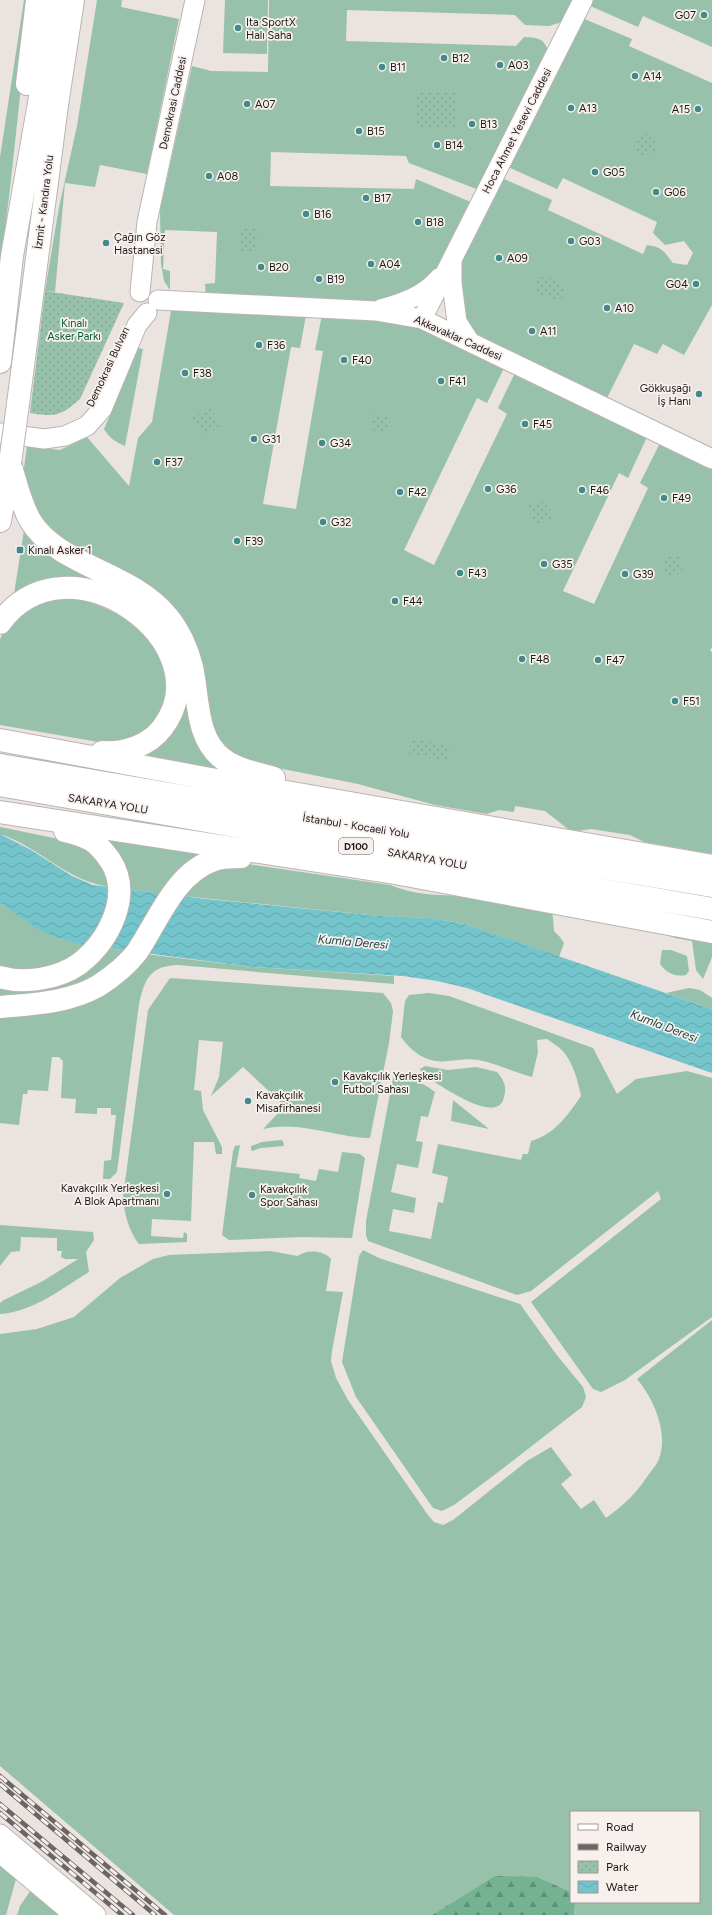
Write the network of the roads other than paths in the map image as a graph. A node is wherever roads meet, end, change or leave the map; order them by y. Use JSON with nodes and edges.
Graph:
{"nodes":[{"id":1,"x":37,"y":0,"type":"edge"},
{"id":2,"x":54,"y":0,"type":"edge"},
{"id":3,"x":73,"y":0,"type":"edge"},
{"id":4,"x":88,"y":0,"type":"edge"},
{"id":5,"x":196,"y":0,"type":"edge"},
{"id":6,"x":583,"y":0,"type":"edge"},
{"id":7,"x":48,"y":104,"type":"junction"},
{"id":8,"x":12,"y":256,"type":"junction"},
{"id":9,"x":37,"y":260,"type":"junction"},
{"id":10,"x":452,"y":261,"type":"junction"},
{"id":11,"x":147,"y":300,"type":"junction"},
{"id":12,"x":376,"y":311,"type":"junction"},
{"id":13,"x":422,"y":319,"type":"junction"},
{"id":14,"x":470,"y":342,"type":"junction"},
{"id":15,"x":0,"y":362,"type":"edge"},
{"id":16,"x":0,"y":422,"type":"edge"},
{"id":17,"x":0,"y":433,"type":"edge"},
{"id":18,"x":712,"y":459,"type":"edge"},
{"id":19,"x":10,"y":463,"type":"junction"},
{"id":20,"x":0,"y":521,"type":"edge"},
{"id":21,"x":0,"y":622,"type":"edge"},
{"id":22,"x":0,"y":740,"type":"edge"},
{"id":23,"x":40,"y":748,"type":"junction"},
{"id":24,"x":0,"y":765,"type":"edge"},
{"id":25,"x":0,"y":785,"type":"edge"},
{"id":26,"x":7,"y":813,"type":"edge"},
{"id":27,"x":422,"y":816,"type":"junction"},
{"id":28,"x":322,"y":862,"type":"junction"},
{"id":29,"x":712,"y":866,"type":"edge"},
{"id":30,"x":712,"y":886,"type":"edge"},
{"id":31,"x":581,"y":908,"type":"junction"},
{"id":32,"x":712,"y":909,"type":"edge"},
{"id":33,"x":712,"y":916,"type":"edge"},
{"id":34,"x":712,"y":932,"type":"edge"},
{"id":35,"x":0,"y":977,"type":"edge"},
{"id":36,"x":0,"y":1007,"type":"edge"},
{"id":37,"x":0,"y":1834,"type":"edge"},
{"id":38,"x":0,"y":1853,"type":"edge"},
{"id":39,"x":74,"y":1915,"type":"edge"},
{"id":40,"x":96,"y":1915,"type":"edge"}],
"edges":[{"from":1,"to":8,"type":"highway"},
{"from":2,"to":7,"type":"highway","name":"İzmit - Kandıra Yolu"},
{"from":3,"to":7,"type":"highway","name":"İzmit - Kandıra Yolu"},
{"from":4,"to":9,"type":"highway"},
{"from":5,"to":11,"type":"street","name":"Demokrasi Caddesi"},
{"from":6,"to":10,"type":"street","name":"Hoca Ahmet Yesevi Caddesi"},
{"from":7,"to":8,"type":"highway","name":"İzmit - Kandıra Yolu"},
{"from":7,"to":9,"type":"highway","name":"İzmit - Kandıra Yolu"},
{"from":8,"to":15,"type":"highway","name":"İzmit - Kandıra Yolu"},
{"from":9,"to":19,"type":"highway","name":"İzmit - Kandıra Yolu","bridge":true},
{"from":10,"to":12,"type":"street"},
{"from":10,"to":13,"type":"street"},
{"from":10,"to":14,"type":"street"},
{"from":11,"to":12,"type":"street","name":"Akkavaklar Caddesi"},
{"from":11,"to":16,"type":"street","name":"Demokrasi Bulvarı"},
{"from":11,"to":17,"type":"street","name":"Demokrasi Bulvarı"},
{"from":12,"to":13,"type":"street","name":"Akkavaklar Caddesi"},
{"from":13,"to":14,"type":"street","name":"Akkavaklar Caddesi"},
{"from":14,"to":18,"type":"street","name":"Akkavaklar Caddesi"},
{"from":19,"to":20,"type":"highway","name":"İzmit - Kandıra Yolu"},
{"from":19,"to":27,"type":"highway"},
{"from":21,"to":23,"type":"highway"},
{"from":22,"to":23,"type":"highway"},
{"from":23,"to":27,"type":"highway"},
{"from":24,"to":30,"type":"highway","name":"İstanbul - Kocaeli Yolu","number":"D100"},
{"from":25,"to":32,"type":"highway","name":"SAKARYA YOLU","number":"D100"},
{"from":26,"to":28,"type":"highway"},
{"from":26,"to":35,"type":"highway"},
{"from":27,"to":29,"type":"highway"},
{"from":28,"to":31,"type":"highway"},
{"from":28,"to":36,"type":"highway"},
{"from":31,"to":33,"type":"highway"},
{"from":31,"to":34,"type":"highway"},
{"from":37,"to":40,"type":"street"},
{"from":38,"to":39,"type":"street"}]}
